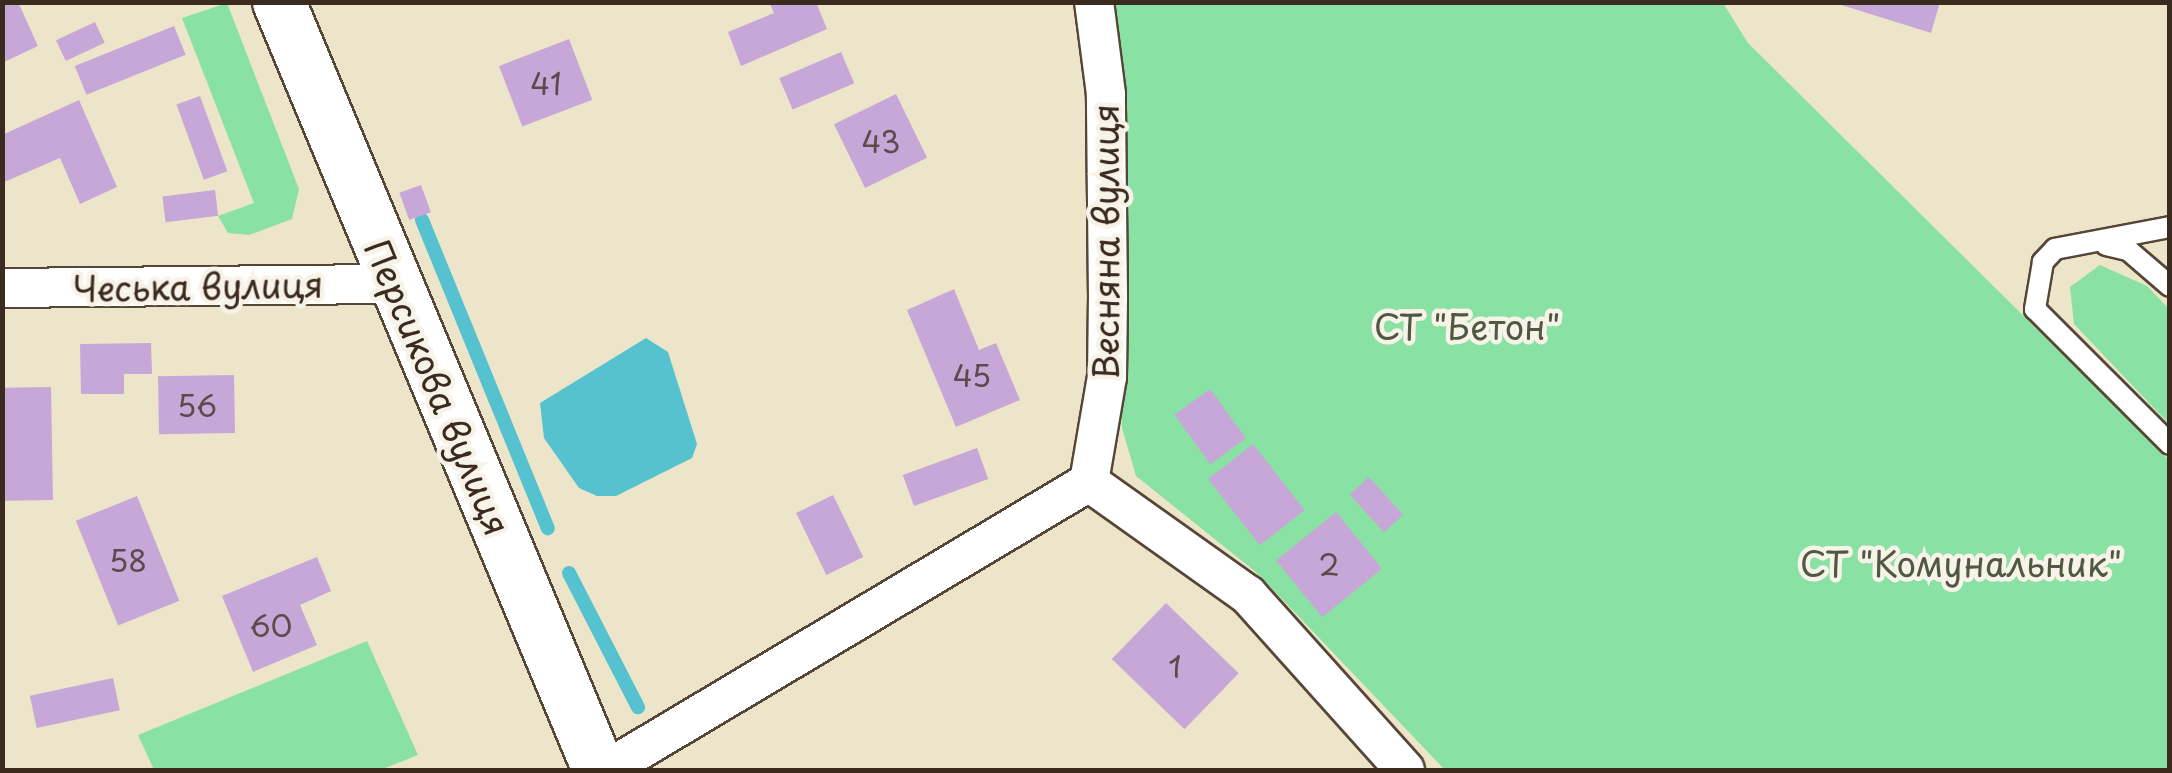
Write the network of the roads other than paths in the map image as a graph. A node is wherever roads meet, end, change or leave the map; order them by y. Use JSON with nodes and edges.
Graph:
{"nodes":[{"id":1,"x":280,"y":2,"type":"edge"},
{"id":2,"x":1094,"y":2,"type":"edge"},
{"id":3,"x":2170,"y":228,"type":"edge"},
{"id":4,"x":2074,"y":244,"type":"junction"},
{"id":5,"x":394,"y":284,"type":"junction"},
{"id":6,"x":2170,"y":286,"type":"edge"},
{"id":7,"x":2,"y":288,"type":"edge"},
{"id":8,"x":2170,"y":444,"type":"edge"},
{"id":9,"x":1088,"y":482,"type":"junction"},
{"id":10,"x":602,"y":770,"type":"edge"},
{"id":11,"x":1406,"y":770,"type":"edge"}],
"edges":[{"from":1,"to":5,"type":"main road","name":"Персикова вулиця"},
{"from":2,"to":9,"type":"street","name":"Весняна вулиця"},
{"from":3,"to":4,"type":"lane"},
{"from":4,"to":6,"type":"lane"},
{"from":4,"to":8,"type":"lane"},
{"from":5,"to":7,"type":"street","name":"Чеська вулиця"},
{"from":5,"to":10,"type":"main road","name":"Персикова вулиця"},
{"from":9,"to":10,"type":"street"},
{"from":9,"to":11,"type":"street"}]}
